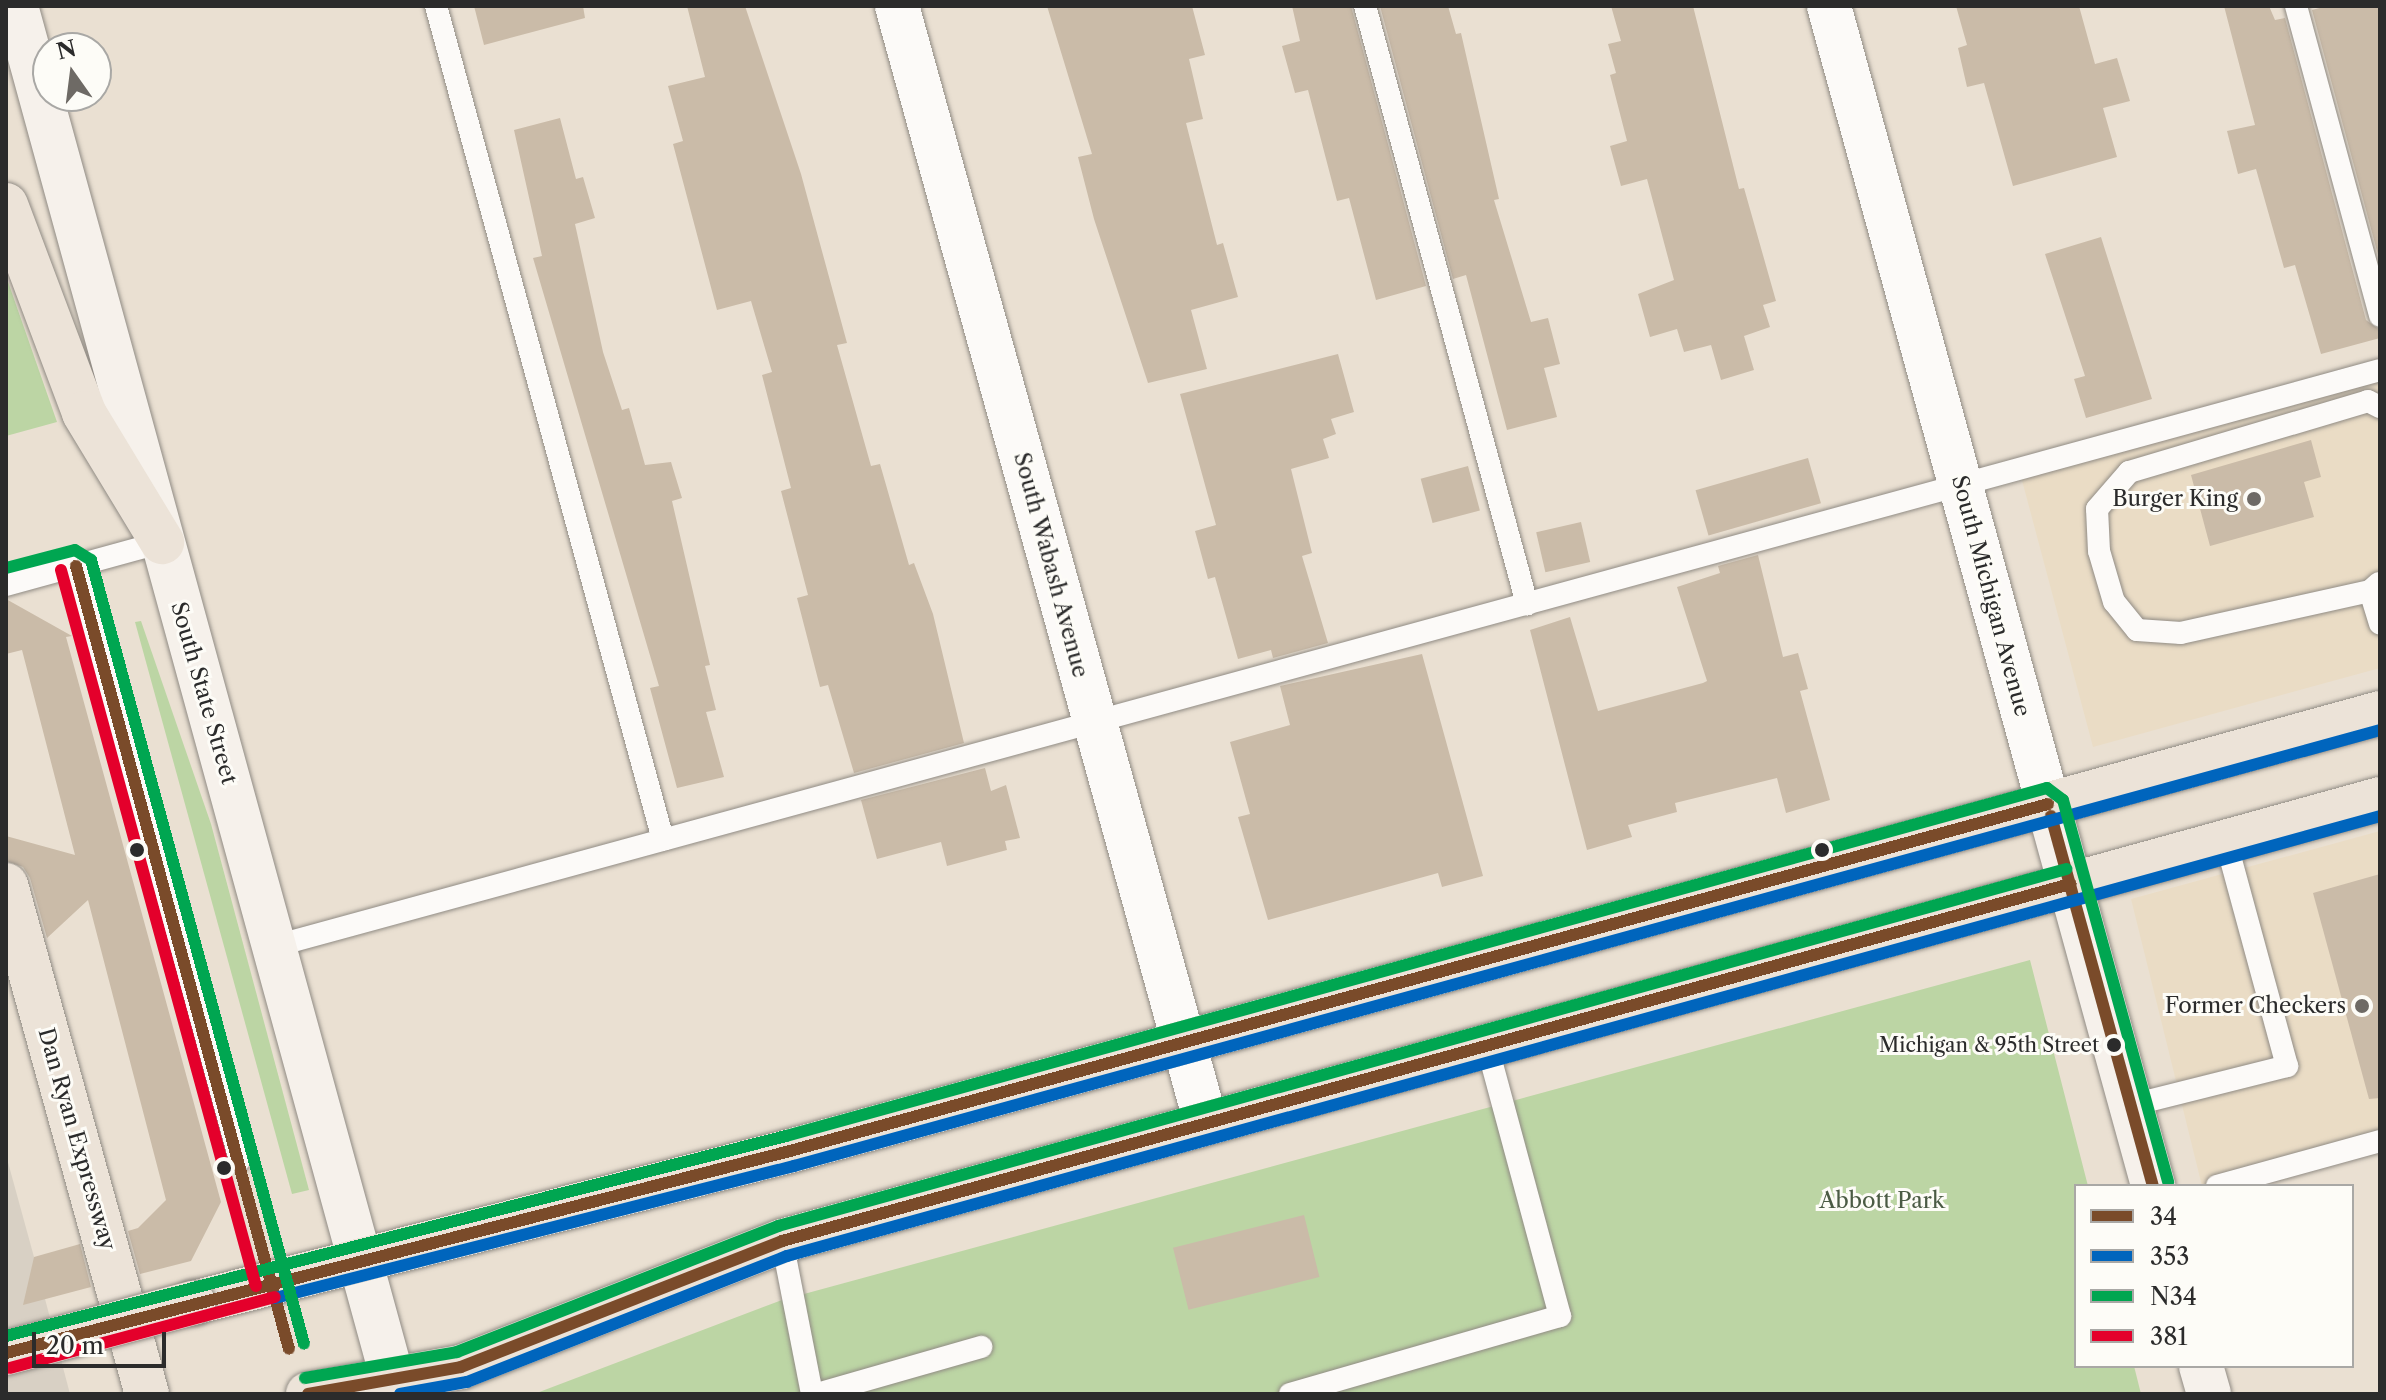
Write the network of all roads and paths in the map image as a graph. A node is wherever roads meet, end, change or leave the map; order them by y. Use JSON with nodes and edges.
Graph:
{"nodes":[{"id":1,"x":16,"y":6,"type":"edge"},
{"id":2,"x":436,"y":6,"type":"edge"},
{"id":3,"x":897,"y":6,"type":"edge"},
{"id":4,"x":1365,"y":6,"type":"edge"},
{"id":5,"x":1829,"y":6,"type":"edge"},
{"id":6,"x":2296,"y":6,"type":"edge"},
{"id":7,"x":6,"y":205,"type":"edge"},
{"id":8,"x":2380,"y":316,"type":"edge"},
{"id":9,"x":2380,"y":370,"type":"edge"},
{"id":10,"x":2380,"y":407,"type":"edge"},
{"id":11,"x":1960,"y":486,"type":"junction"},
{"id":12,"x":162,"y":542,"type":"junction"},
{"id":13,"x":76,"y":566,"type":"junction"},
{"id":14,"x":6,"y":585,"type":"edge"},
{"id":15,"x":2375,"y":586,"type":"edge"},
{"id":16,"x":1527,"y":604,"type":"junction"},
{"id":17,"x":2380,"y":624,"type":"edge"},
{"id":18,"x":2380,"y":713,"type":"edge"},
{"id":19,"x":1095,"y":722,"type":"junction"},
{"id":20,"x":2380,"y":799,"type":"edge"},
{"id":21,"x":2048,"y":804,"type":"junction"},
{"id":22,"x":663,"y":840,"type":"junction"},
{"id":23,"x":2226,"y":841,"type":"junction"},
{"id":24,"x":2070,"y":884,"type":"junction"},
{"id":25,"x":6,"y":885,"type":"edge"},
{"id":26,"x":275,"y":946,"type":"junction"},
{"id":27,"x":1184,"y":1043,"type":"junction"},
{"id":28,"x":1487,"y":1045,"type":"junction"},
{"id":29,"x":2132,"y":1105,"type":"junction"},
{"id":30,"x":1206,"y":1123,"type":"junction"},
{"id":31,"x":2380,"y":1141,"type":"edge"},
{"id":32,"x":240,"y":1160,"type":"dead end"},
{"id":33,"x":2152,"y":1184,"type":"edge"},
{"id":34,"x":2224,"y":1184,"type":"edge"},
{"id":35,"x":782,"y":1241,"type":"junction"},
{"id":36,"x":361,"y":1258,"type":"junction"},
{"id":37,"x":981,"y":1347,"type":"dead end"},
{"id":38,"x":6,"y":1353,"type":"edge"},
{"id":39,"x":2202,"y":1368,"type":"edge"},
{"id":40,"x":393,"y":1380,"type":"junction"},
{"id":41,"x":147,"y":1394,"type":"edge"},
{"id":42,"x":308,"y":1394,"type":"edge"},
{"id":43,"x":815,"y":1394,"type":"edge"},
{"id":44,"x":1290,"y":1394,"type":"edge"},
{"id":45,"x":2209,"y":1394,"type":"edge"}],
"edges":[{"from":1,"to":12,"type":"main road","name":"South State Street"},
{"from":2,"to":22,"type":"lane"},
{"from":3,"to":19,"type":"street","name":"South Wabash Avenue"},
{"from":4,"to":16,"type":"lane"},
{"from":5,"to":11,"type":"street","name":"South Michigan Avenue"},
{"from":6,"to":8,"type":"lane"},
{"from":7,"to":12,"type":"main road"},
{"from":9,"to":11,"type":"lane"},
{"from":10,"to":15,"type":"lane"},
{"from":11,"to":16,"type":"lane"},
{"from":11,"to":21,"type":"street","name":"South Michigan Avenue"},
{"from":12,"to":13,"type":"lane"},
{"from":12,"to":26,"type":"main road","name":"South State Street"},
{"from":13,"to":14,"type":"lane"},
{"from":13,"to":32,"type":"lane"},
{"from":15,"to":17,"type":"lane"},
{"from":16,"to":19,"type":"lane"},
{"from":18,"to":21,"type":"main road"},
{"from":19,"to":22,"type":"lane"},
{"from":19,"to":27,"type":"street","name":"South Wabash Avenue"},
{"from":20,"to":23,"type":"main road"},
{"from":21,"to":24,"type":"main road","name":"South Michigan Avenue"},
{"from":21,"to":27,"type":"main road"},
{"from":22,"to":26,"type":"lane"},
{"from":23,"to":24,"type":"main road"},
{"from":23,"to":29,"type":"lane"},
{"from":24,"to":28,"type":"main road"},
{"from":24,"to":29,"type":"main road","name":"South Michigan Avenue"},
{"from":25,"to":41,"type":"main road","name":"Dan Ryan Expressway"},
{"from":26,"to":36,"type":"main road","name":"South State Street"},
{"from":27,"to":30,"type":"street","name":"South Wabash Avenue"},
{"from":27,"to":36,"type":"main road"},
{"from":28,"to":30,"type":"main road"},
{"from":28,"to":44,"type":"lane"},
{"from":29,"to":33,"type":"main road","name":"South Michigan Avenue"},
{"from":30,"to":35,"type":"main road"},
{"from":31,"to":34,"type":"lane"},
{"from":35,"to":40,"type":"main road"},
{"from":35,"to":43,"type":"lane"},
{"from":36,"to":38,"type":"main road","bridge":true},
{"from":36,"to":40,"type":"main road","name":"South State Street"},
{"from":37,"to":43,"type":"lane"},
{"from":39,"to":45,"type":"main road"},
{"from":40,"to":42,"type":"main road"}]}
